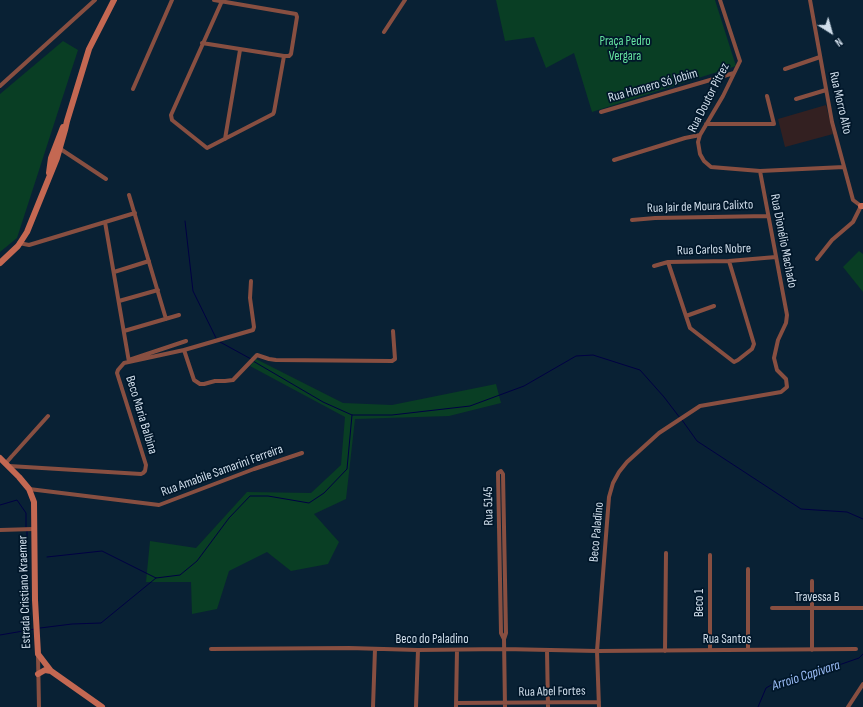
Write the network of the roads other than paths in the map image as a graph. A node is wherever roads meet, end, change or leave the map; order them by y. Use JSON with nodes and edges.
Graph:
{"nodes":[{"id":1,"x":95,"y":0,"type":"edge"},
{"id":2,"x":114,"y":0,"type":"edge"},
{"id":3,"x":172,"y":0,"type":"edge"},
{"id":4,"x":214,"y":0,"type":"edge"},
{"id":5,"x":405,"y":0,"type":"edge"},
{"id":6,"x":720,"y":0,"type":"edge"},
{"id":7,"x":810,"y":0,"type":"edge"},
{"id":8,"x":222,"y":1,"type":"junction"},
{"id":9,"x":384,"y":32,"type":"dead end"},
{"id":10,"x":202,"y":43,"type":"junction"},
{"id":11,"x":240,"y":50,"type":"junction"},
{"id":12,"x":284,"y":56,"type":"junction"},
{"id":13,"x":820,"y":57,"type":"junction"},
{"id":14,"x":785,"y":68,"type":"dead end"},
{"id":15,"x":734,"y":73,"type":"junction"},
{"id":16,"x":0,"y":86,"type":"edge"},
{"id":17,"x":133,"y":90,"type":"dead end"},
{"id":18,"x":826,"y":90,"type":"junction"},
{"id":19,"x":767,"y":96,"type":"dead end"},
{"id":20,"x":796,"y":99,"type":"dead end"},
{"id":21,"x":601,"y":112,"type":"dead end"},
{"id":22,"x":706,"y":124,"type":"junction"},
{"id":23,"x":700,"y":135,"type":"junction"},
{"id":24,"x":225,"y":139,"type":"junction"},
{"id":25,"x":58,"y":148,"type":"junction"},
{"id":26,"x":614,"y":160,"type":"dead end"},
{"id":27,"x":844,"y":167,"type":"junction"},
{"id":28,"x":760,"y":171,"type":"junction"},
{"id":29,"x":106,"y":179,"type":"dead end"},
{"id":30,"x":130,"y":195,"type":"dead end"},
{"id":31,"x":862,"y":206,"type":"edge"},
{"id":32,"x":135,"y":213,"type":"junction"},
{"id":33,"x":768,"y":216,"type":"junction"},
{"id":34,"x":632,"y":220,"type":"dead end"},
{"id":35,"x":105,"y":222,"type":"junction"},
{"id":36,"x":19,"y":244,"type":"junction"},
{"id":37,"x":776,"y":257,"type":"junction"},
{"id":38,"x":817,"y":259,"type":"dead end"},
{"id":39,"x":149,"y":261,"type":"junction"},
{"id":40,"x":729,"y":261,"type":"junction"},
{"id":41,"x":0,"y":262,"type":"edge"},
{"id":42,"x":668,"y":262,"type":"junction"},
{"id":43,"x":654,"y":266,"type":"dead end"},
{"id":44,"x":114,"y":272,"type":"junction"},
{"id":45,"x":251,"y":281,"type":"dead end"},
{"id":46,"x":158,"y":290,"type":"junction"},
{"id":47,"x":119,"y":301,"type":"junction"},
{"id":48,"x":714,"y":306,"type":"dead end"},
{"id":49,"x":179,"y":315,"type":"dead end"},
{"id":50,"x":787,"y":315,"type":"joint"},
{"id":51,"x":686,"y":316,"type":"junction"},
{"id":52,"x":166,"y":318,"type":"junction"},
{"id":53,"x":124,"y":331,"type":"junction"},
{"id":54,"x":393,"y":331,"type":"dead end"},
{"id":55,"x":186,"y":342,"type":"dead end"},
{"id":56,"x":184,"y":350,"type":"junction"},
{"id":57,"x":129,"y":361,"type":"junction"},
{"id":58,"x":48,"y":416,"type":"dead end"},
{"id":59,"x":302,"y":453,"type":"dead end"},
{"id":60,"x":0,"y":458,"type":"edge"},
{"id":61,"x":8,"y":465,"type":"junction"},
{"id":62,"x":29,"y":489,"type":"junction"},
{"id":63,"x":34,"y":529,"type":"junction"},
{"id":64,"x":0,"y":530,"type":"edge"},
{"id":65,"x":502,"y":541,"type":"junction"},
{"id":66,"x":666,"y":553,"type":"dead end"},
{"id":67,"x":710,"y":555,"type":"dead end"},
{"id":68,"x":748,"y":569,"type":"dead end"},
{"id":69,"x":812,"y":582,"type":"dead end"},
{"id":70,"x":772,"y":608,"type":"dead end"},
{"id":71,"x":812,"y":608,"type":"junction"},
{"id":72,"x":863,"y":608,"type":"edge"},
{"id":73,"x":211,"y":649,"type":"dead end"},
{"id":74,"x":375,"y":649,"type":"junction"},
{"id":75,"x":504,"y":649,"type":"junction"},
{"id":76,"x":856,"y":649,"type":"dead end"},
{"id":77,"x":418,"y":650,"type":"junction"},
{"id":78,"x":457,"y":650,"type":"junction"},
{"id":79,"x":547,"y":650,"type":"junction"},
{"id":80,"x":665,"y":650,"type":"junction"},
{"id":81,"x":710,"y":650,"type":"junction"},
{"id":82,"x":748,"y":650,"type":"junction"},
{"id":83,"x":812,"y":650,"type":"junction"},
{"id":84,"x":597,"y":651,"type":"junction"},
{"id":85,"x":38,"y":654,"type":"junction"},
{"id":86,"x":52,"y":671,"type":"junction"},
{"id":87,"x":38,"y":674,"type":"junction"},
{"id":88,"x":863,"y":684,"type":"edge"},
{"id":89,"x":599,"y":704,"type":"edge"},
{"id":90,"x":456,"y":705,"type":"edge"},
{"id":91,"x":505,"y":705,"type":"edge"},
{"id":92,"x":548,"y":705,"type":"edge"},
{"id":93,"x":39,"y":707,"type":"edge"},
{"id":94,"x":102,"y":707,"type":"edge"},
{"id":95,"x":373,"y":707,"type":"edge"},
{"id":96,"x":416,"y":707,"type":"edge"},
{"id":97,"x":848,"y":707,"type":"edge"}],
"edges":[{"from":1,"to":16,"type":"street"},
{"from":2,"to":25,"type":"main road"},
{"from":3,"to":17,"type":"street"},
{"from":4,"to":8,"type":"street"},
{"from":5,"to":9,"type":"street"},
{"from":6,"to":15,"type":"street","name":"Rua Doutor Pitrez"},
{"from":7,"to":13,"type":"street","name":"Rua Morro Alto"},
{"from":8,"to":10,"type":"street"},
{"from":8,"to":12,"type":"street"},
{"from":10,"to":11,"type":"street"},
{"from":10,"to":24,"type":"street"},
{"from":11,"to":12,"type":"street"},
{"from":11,"to":24,"type":"street"},
{"from":12,"to":24,"type":"street"},
{"from":13,"to":14,"type":"street"},
{"from":13,"to":18,"type":"street","name":"Rua Morro Alto"},
{"from":15,"to":21,"type":"street","name":"Rua Homero Só Jobim"},
{"from":15,"to":22,"type":"street","name":"Rua Doutor Pitrez"},
{"from":18,"to":20,"type":"street"},
{"from":18,"to":27,"type":"street","name":"Rua Morro Alto"},
{"from":19,"to":22,"type":"street"},
{"from":22,"to":23,"type":"street","name":"Rua Doutor Pitrez"},
{"from":23,"to":26,"type":"street"},
{"from":23,"to":28,"type":"street","name":"Rua Doutor Pitrez"},
{"from":25,"to":29,"type":"street"},
{"from":25,"to":36,"type":"main road"},
{"from":27,"to":28,"type":"street","name":"Rua Doutor Pitrez"},
{"from":27,"to":31,"type":"street","name":"Rua Morro Alto"},
{"from":28,"to":33,"type":"street","name":"Rua Dionélio Machado"},
{"from":30,"to":32,"type":"street"},
{"from":31,"to":38,"type":"street"},
{"from":32,"to":35,"type":"street"},
{"from":32,"to":39,"type":"street"},
{"from":33,"to":34,"type":"street","name":"Rua Jair de Moura Calixto"},
{"from":33,"to":37,"type":"street","name":"Rua Dionélio Machado"},
{"from":35,"to":36,"type":"street"},
{"from":35,"to":44,"type":"street"},
{"from":36,"to":41,"type":"main road"},
{"from":37,"to":40,"type":"street","name":"Rua Carlos Nobre"},
{"from":37,"to":50,"type":"street","name":"Rua Dionélio Machado"},
{"from":39,"to":44,"type":"street"},
{"from":39,"to":46,"type":"street"},
{"from":40,"to":42,"type":"street","name":"Rua Carlos Nobre"},
{"from":40,"to":51,"type":"street"},
{"from":42,"to":43,"type":"street","name":"Rua Carlos Nobre"},
{"from":42,"to":51,"type":"street"},
{"from":44,"to":47,"type":"street"},
{"from":45,"to":56,"type":"street","name":"Beco Maria Balbina"},
{"from":46,"to":47,"type":"street"},
{"from":46,"to":52,"type":"street"},
{"from":47,"to":53,"type":"street"},
{"from":48,"to":51,"type":"street"},
{"from":49,"to":52,"type":"street"},
{"from":50,"to":84,"type":"street","name":"Beco Paladino"},
{"from":52,"to":53,"type":"street"},
{"from":53,"to":57,"type":"street"},
{"from":54,"to":56,"type":"street"},
{"from":55,"to":57,"type":"street"},
{"from":56,"to":57,"type":"street","name":"Beco Maria Balbina"},
{"from":57,"to":61,"type":"street","name":"Beco Maria Balbina"},
{"from":58,"to":61,"type":"street"},
{"from":59,"to":62,"type":"street","name":"Rua Amabile Samarini Ferreira"},
{"from":60,"to":61,"type":"main road","name":"Estrada Cristiano Kraemer"},
{"from":61,"to":62,"type":"main road","name":"Estrada Cristiano Kraemer"},
{"from":62,"to":63,"type":"main road","name":"Estrada Cristiano Kraemer"},
{"from":63,"to":64,"type":"street"},
{"from":63,"to":85,"type":"main road","name":"Estrada Cristiano Kraemer"},
{"from":65,"to":65,"type":"street","name":"Rua 5145"},
{"from":65,"to":75,"type":"street","name":"Rua 5145"},
{"from":66,"to":80,"type":"street"},
{"from":67,"to":81,"type":"street","name":"Beco 1"},
{"from":68,"to":82,"type":"street"},
{"from":69,"to":71,"type":"street"},
{"from":70,"to":71,"type":"street","name":"Travessa B"},
{"from":71,"to":72,"type":"street","name":"Travessa B"},
{"from":71,"to":83,"type":"street"},
{"from":73,"to":74,"type":"street","name":"Beco do Paladino"},
{"from":74,"to":77,"type":"street","name":"Beco do Paladino"},
{"from":74,"to":95,"type":"street"},
{"from":75,"to":78,"type":"street","name":"Beco do Paladino"},
{"from":75,"to":79,"type":"street","name":"Beco do Paladino"},
{"from":75,"to":91,"type":"street","name":"Rua 5145"},
{"from":76,"to":83,"type":"street","name":"Rua Santos"},
{"from":77,"to":78,"type":"street","name":"Beco do Paladino"},
{"from":77,"to":96,"type":"street"},
{"from":78,"to":90,"type":"street"},
{"from":79,"to":84,"type":"street","name":"Beco do Paladino"},
{"from":79,"to":92,"type":"street"},
{"from":80,"to":81,"type":"street","name":"Rua Santos"},
{"from":80,"to":84,"type":"street","name":"Rua Santos"},
{"from":81,"to":82,"type":"street","name":"Rua Santos"},
{"from":82,"to":83,"type":"street","name":"Rua Santos"},
{"from":84,"to":89,"type":"street"},
{"from":85,"to":86,"type":"main road","name":"Estrada Cristiano Kraemer"},
{"from":85,"to":87,"type":"street"},
{"from":86,"to":87,"type":"main road"},
{"from":86,"to":94,"type":"main road","name":"Estrada Cristiano Kraemer"},
{"from":87,"to":93,"type":"street"},
{"from":88,"to":97,"type":"street"},
{"from":89,"to":92,"type":"street","name":"Rua Abel Fortes"},
{"from":90,"to":91,"type":"street","name":"Rua Abel Fortes"},
{"from":91,"to":92,"type":"street","name":"Rua Abel Fortes"}]}
